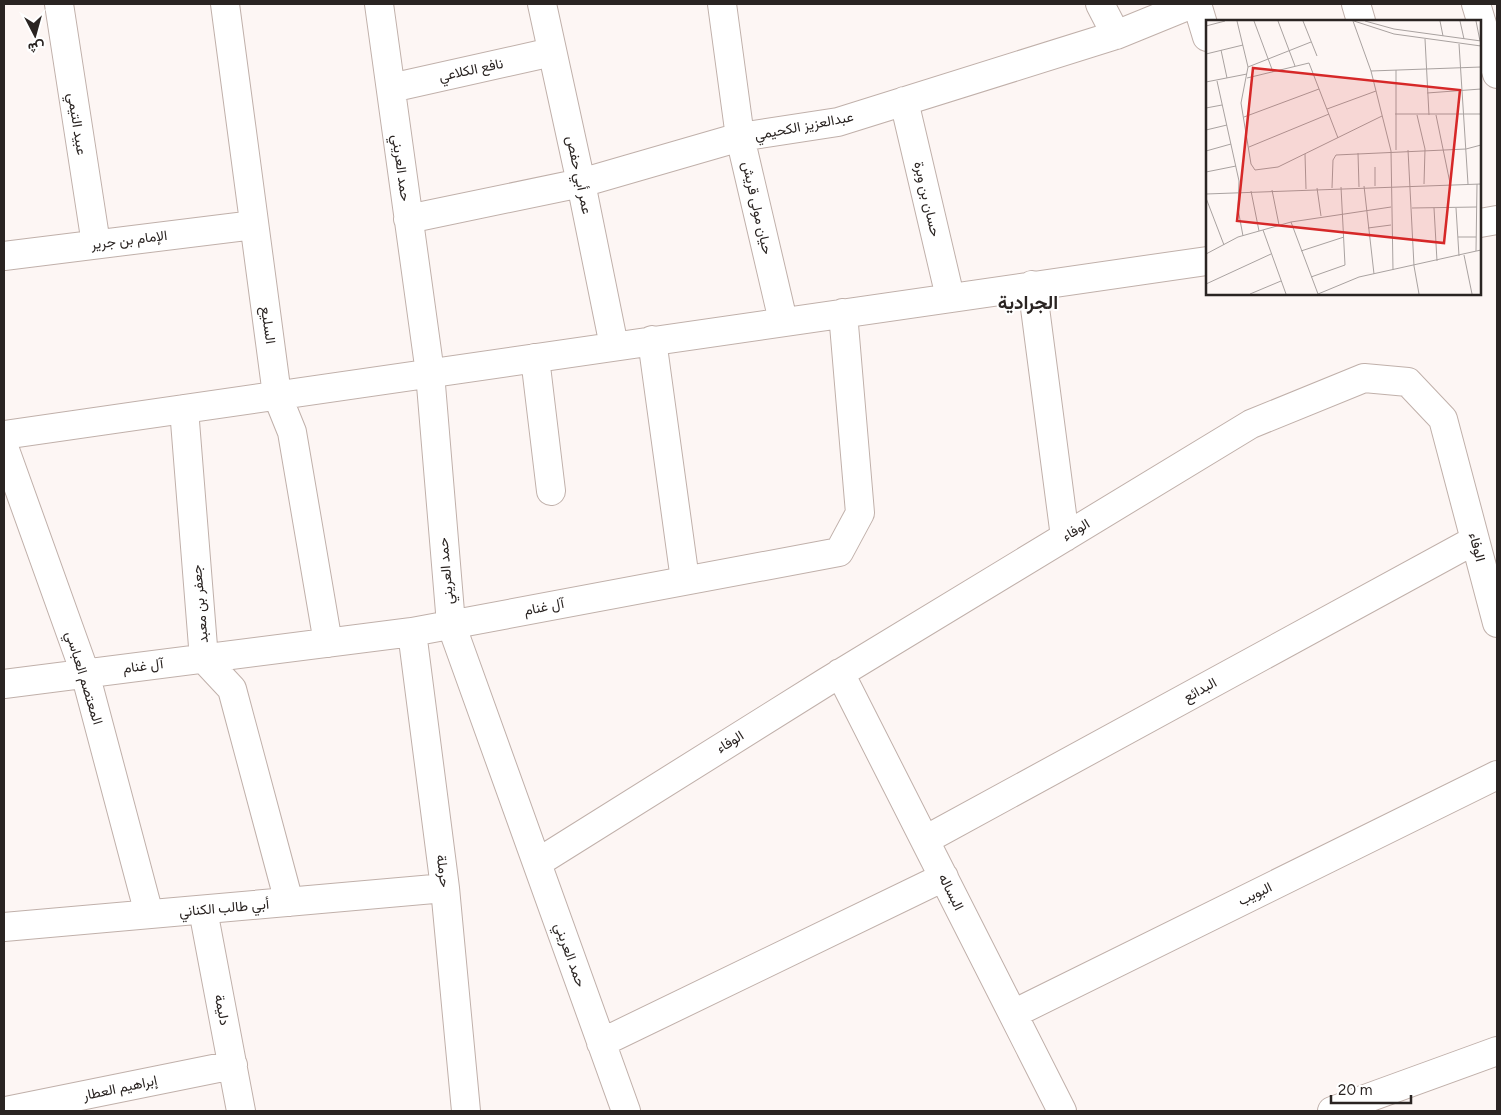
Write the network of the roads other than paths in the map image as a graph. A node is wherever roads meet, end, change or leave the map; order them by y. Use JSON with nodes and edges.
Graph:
{"nodes":[{"id":1,"x":59,"y":4,"type":"edge"},
{"id":2,"x":225,"y":4,"type":"edge"},
{"id":3,"x":379,"y":4,"type":"edge"},
{"id":4,"x":542,"y":4,"type":"edge"},
{"id":5,"x":722,"y":4,"type":"edge"},
{"id":6,"x":1100,"y":4,"type":"edge"},
{"id":7,"x":1192,"y":4,"type":"edge"},
{"id":8,"x":1197,"y":4,"type":"edge"},
{"id":9,"x":1356,"y":4,"type":"edge"},
{"id":10,"x":1476,"y":4,"type":"edge"},
{"id":11,"x":1361,"y":20,"type":"edge"},
{"id":12,"x":1481,"y":20,"type":"edge"},
{"id":13,"x":1481,"y":21,"type":"edge"},
{"id":14,"x":1206,"y":34,"type":"edge"},
{"id":15,"x":1116,"y":35,"type":"junction"},
{"id":16,"x":552,"y":52,"type":"junction"},
{"id":17,"x":1497,"y":74,"type":"edge"},
{"id":18,"x":390,"y":88,"type":"junction"},
{"id":19,"x":904,"y":101,"type":"junction"},
{"id":20,"x":740,"y":137,"type":"junction"},
{"id":21,"x":581,"y":183,"type":"junction"},
{"id":22,"x":408,"y":220,"type":"junction"},
{"id":23,"x":1497,"y":220,"type":"edge"},
{"id":24,"x":1481,"y":223,"type":"edge"},
{"id":25,"x":254,"y":225,"type":"junction"},
{"id":26,"x":96,"y":244,"type":"junction"},
{"id":27,"x":4,"y":256,"type":"edge"},
{"id":28,"x":1206,"y":260,"type":"edge"},
{"id":29,"x":1032,"y":286,"type":"junction"},
{"id":30,"x":950,"y":297,"type":"junction"},
{"id":31,"x":842,"y":313,"type":"junction"},
{"id":32,"x":783,"y":321,"type":"junction"},
{"id":33,"x":652,"y":340,"type":"junction"},
{"id":34,"x":614,"y":346,"type":"junction"},
{"id":35,"x":535,"y":358,"type":"junction"},
{"id":36,"x":430,"y":373,"type":"junction"},
{"id":37,"x":278,"y":395,"type":"junction"},
{"id":38,"x":184,"y":409,"type":"junction"},
{"id":39,"x":4,"y":435,"type":"edge"},
{"id":40,"x":4,"y":447,"type":"edge"},
{"id":41,"x":551,"y":491,"type":"dead end"},
{"id":42,"x":1065,"y":537,"type":"junction"},
{"id":43,"x":1475,"y":540,"type":"junction"},
{"id":44,"x":685,"y":580,"type":"junction"},
{"id":45,"x":1497,"y":623,"type":"edge"},
{"id":46,"x":451,"y":624,"type":"junction"},
{"id":47,"x":412,"y":632,"type":"junction"},
{"id":48,"x":328,"y":643,"type":"junction"},
{"id":49,"x":204,"y":658,"type":"junction"},
{"id":50,"x":85,"y":673,"type":"junction"},
{"id":51,"x":840,"y":673,"type":"junction"},
{"id":52,"x":4,"y":684,"type":"edge"},
{"id":53,"x":1497,"y":775,"type":"edge"},
{"id":54,"x":925,"y":840,"type":"junction"},
{"id":55,"x":537,"y":863,"type":"junction"},
{"id":56,"x":944,"y":877,"type":"junction"},
{"id":57,"x":445,"y":888,"type":"junction"},
{"id":58,"x":289,"y":902,"type":"junction"},
{"id":59,"x":203,"y":910,"type":"junction"},
{"id":60,"x":149,"y":914,"type":"junction"},
{"id":61,"x":4,"y":927,"type":"edge"},
{"id":62,"x":1013,"y":1014,"type":"junction"},
{"id":63,"x":601,"y":1043,"type":"junction"},
{"id":64,"x":1497,"y":1052,"type":"edge"},
{"id":65,"x":232,"y":1065,"type":"junction"},
{"id":66,"x":1349,"y":1109,"type":"edge"},
{"id":67,"x":6,"y":1111,"type":"edge"},
{"id":68,"x":241,"y":1111,"type":"edge"},
{"id":69,"x":466,"y":1111,"type":"edge"},
{"id":70,"x":626,"y":1111,"type":"edge"},
{"id":71,"x":1062,"y":1111,"type":"edge"}],
"edges":[{"from":1,"to":26,"type":"street","name":"عبيد التيمي"},
{"from":2,"to":25,"type":"street","name":"السليع"},
{"from":3,"to":18,"type":"street","name":"حمد العريني"},
{"from":4,"to":16,"type":"street","name":"عمر أبي حفص"},
{"from":5,"to":20,"type":"street","name":"حيان مولى قريش"},
{"from":6,"to":15,"type":"street"},
{"from":7,"to":15,"type":"street","name":"عبدالعزيز الكحيمي"},
{"from":8,"to":14,"type":"street"},
{"from":9,"to":11,"type":"street"},
{"from":10,"to":12,"type":"street"},
{"from":13,"to":17,"type":"street"},
{"from":15,"to":19,"type":"street","name":"عبدالعزيز الكحيمي"},
{"from":16,"to":18,"type":"street","name":"نافع الكلاعي"},
{"from":16,"to":21,"type":"street","name":"عمر أبي حفص"},
{"from":18,"to":22,"type":"street","name":"حمد العريني"},
{"from":19,"to":20,"type":"street","name":"عبدالعزيز الكحيمي"},
{"from":19,"to":30,"type":"street","name":"حسان بن وبرة"},
{"from":20,"to":21,"type":"street","name":"عبدالعزيز الكحيمي"},
{"from":20,"to":32,"type":"street","name":"حيان مولى قريش"},
{"from":21,"to":22,"type":"street","name":"عبدالعزيز الكحيمي"},
{"from":21,"to":34,"type":"street","name":"عمر أبي حفص"},
{"from":22,"to":36,"type":"street","name":"حمد العريني"},
{"from":23,"to":24,"type":"street"},
{"from":25,"to":26,"type":"street","name":"الإمام بن جرير"},
{"from":25,"to":37,"type":"street","name":"السليع"},
{"from":26,"to":27,"type":"street","name":"الإمام بن جرير"},
{"from":28,"to":29,"type":"street"},
{"from":29,"to":30,"type":"street"},
{"from":29,"to":42,"type":"street"},
{"from":30,"to":31,"type":"street"},
{"from":31,"to":32,"type":"street"},
{"from":31,"to":44,"type":"street","name":"آل غنام"},
{"from":32,"to":33,"type":"street"},
{"from":33,"to":34,"type":"street"},
{"from":33,"to":44,"type":"street"},
{"from":34,"to":35,"type":"street"},
{"from":35,"to":36,"type":"street"},
{"from":35,"to":41,"type":"street"},
{"from":36,"to":37,"type":"street"},
{"from":36,"to":46,"type":"street","name":"حمد العريني"},
{"from":37,"to":38,"type":"street"},
{"from":37,"to":48,"type":"street","name":"السليع"},
{"from":38,"to":39,"type":"street"},
{"from":38,"to":49,"type":"street","name":"جعفر بن معبد"},
{"from":40,"to":50,"type":"street","name":"المعتصم العباسي"},
{"from":42,"to":43,"type":"street","name":"الوفاء"},
{"from":42,"to":51,"type":"street","name":"الوفاء"},
{"from":43,"to":45,"type":"street","name":"الوفاء"},
{"from":43,"to":54,"type":"street","name":"البدائع"},
{"from":44,"to":46,"type":"street","name":"آل غنام"},
{"from":46,"to":47,"type":"street","name":"آل غنام"},
{"from":46,"to":55,"type":"street","name":"حمد العريني"},
{"from":47,"to":48,"type":"street","name":"آل غنام"},
{"from":47,"to":57,"type":"street","name":"حرملة"},
{"from":48,"to":49,"type":"street","name":"آل غنام"},
{"from":49,"to":50,"type":"street","name":"آل غنام"},
{"from":49,"to":58,"type":"street","name":"جعفر بن معبد"},
{"from":50,"to":52,"type":"street","name":"آل غنام"},
{"from":50,"to":60,"type":"street","name":"المعتصم العباسي"},
{"from":51,"to":54,"type":"street","name":"البساله"},
{"from":51,"to":55,"type":"street","name":"الوفاء"},
{"from":53,"to":62,"type":"street","name":"البويب"},
{"from":54,"to":56,"type":"street","name":"البساله"},
{"from":55,"to":63,"type":"street","name":"حمد العريني"},
{"from":56,"to":62,"type":"street","name":"البساله"},
{"from":56,"to":63,"type":"street"},
{"from":57,"to":58,"type":"street","name":"أبي طالب الكناني"},
{"from":57,"to":69,"type":"street","name":"حرملة"},
{"from":58,"to":59,"type":"street","name":"أبي طالب الكناني"},
{"from":59,"to":60,"type":"street","name":"أبي طالب الكناني"},
{"from":59,"to":65,"type":"street","name":"دليمة"},
{"from":60,"to":61,"type":"street","name":"أبي طالب الكناني"},
{"from":62,"to":71,"type":"street","name":"البساله"},
{"from":63,"to":70,"type":"street","name":"حمد العريني"},
{"from":64,"to":66,"type":"street"},
{"from":65,"to":67,"type":"street","name":"إبراهيم العطار"},
{"from":65,"to":68,"type":"street","name":"دليمة"}]}
